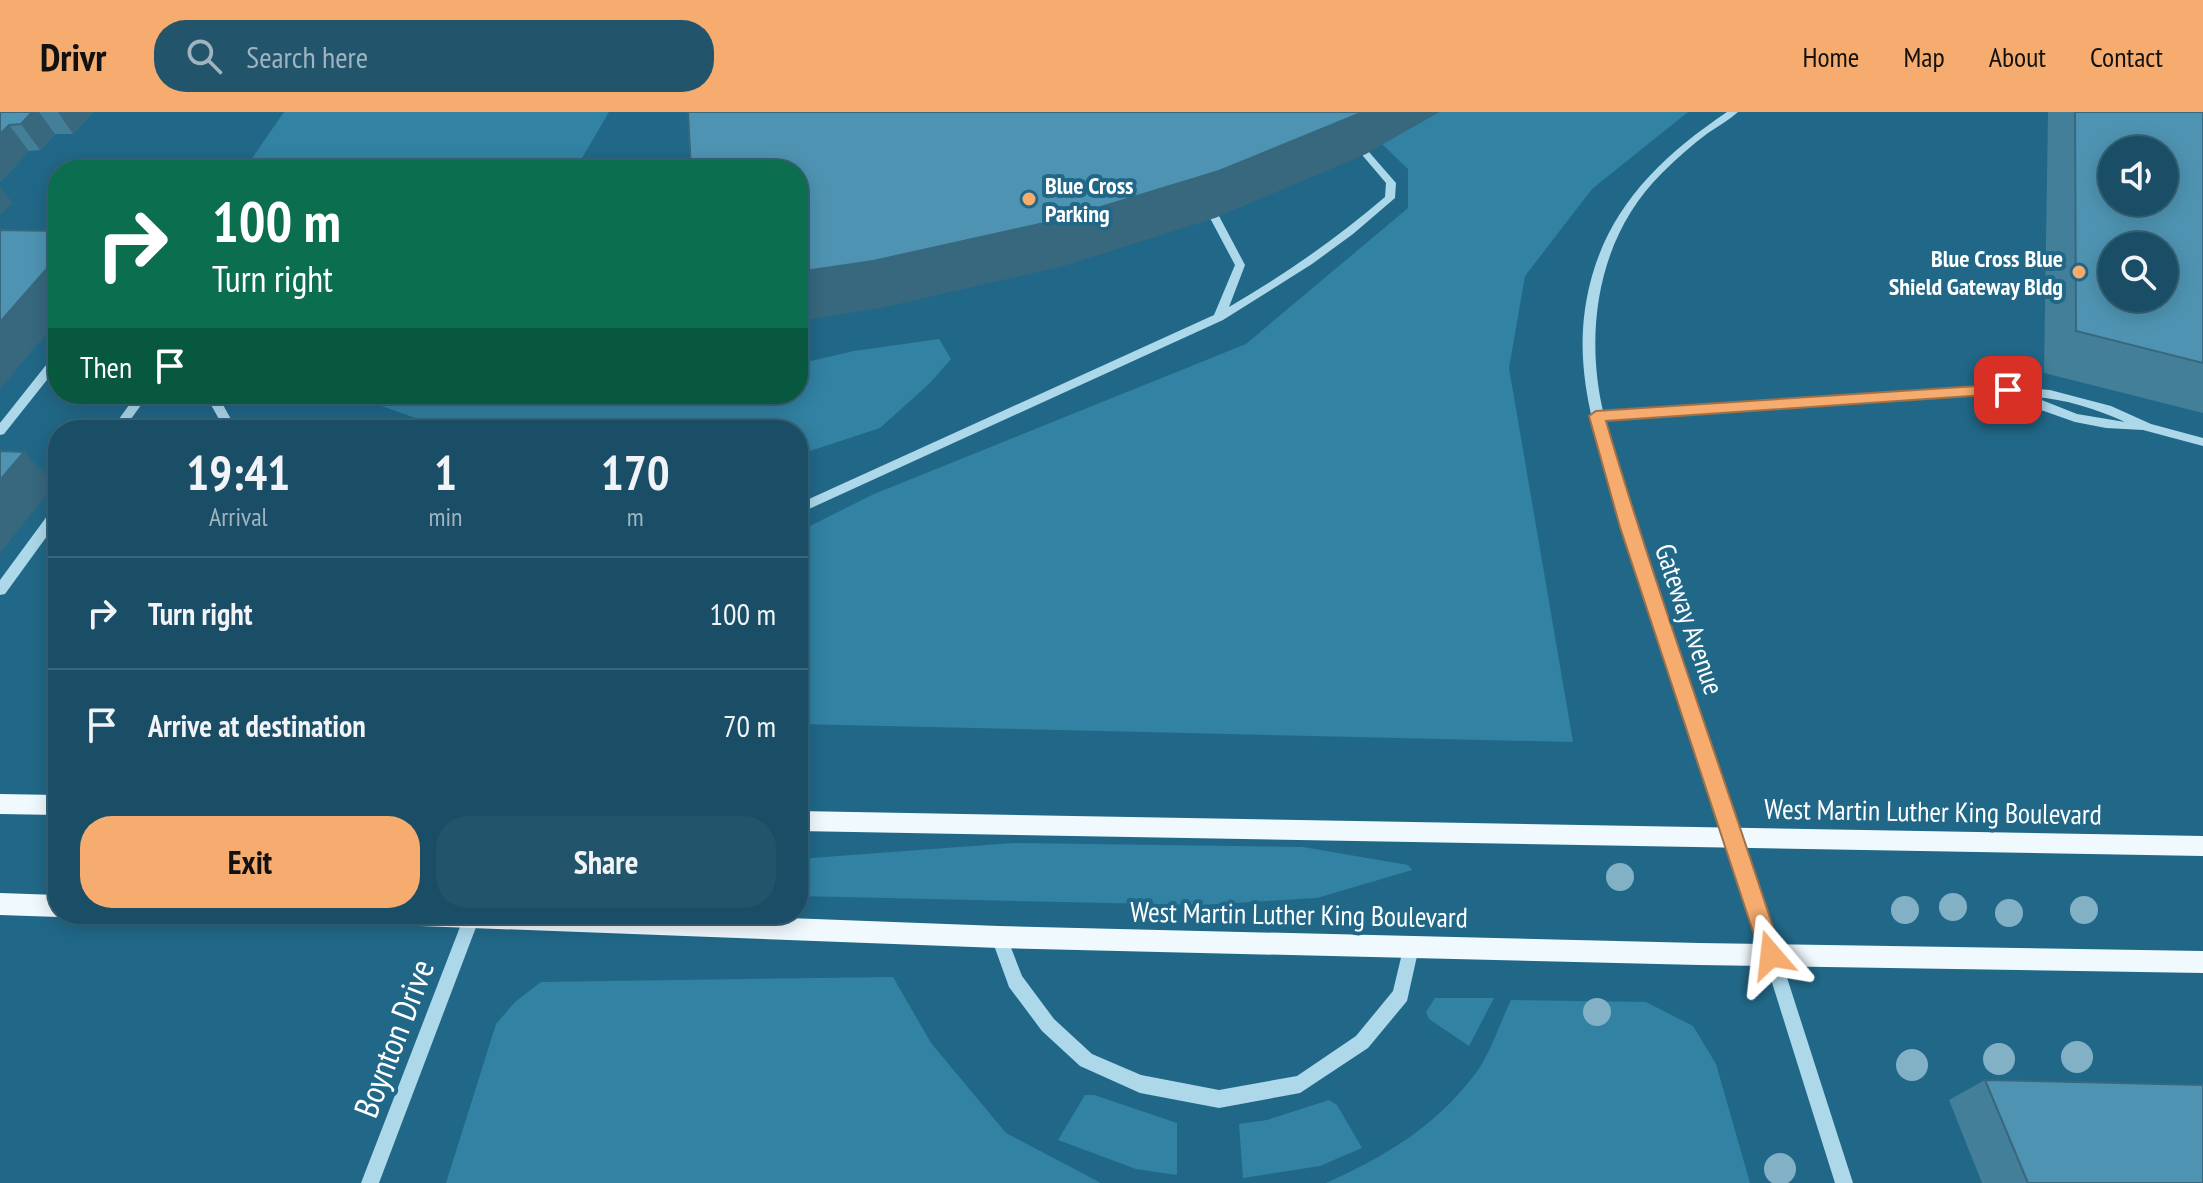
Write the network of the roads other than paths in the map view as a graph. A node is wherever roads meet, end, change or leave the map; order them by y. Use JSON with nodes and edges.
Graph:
{"nodes":[{"id":1,"x":1733,"y":112,"type":"edge"},
{"id":2,"x":1366,"y":154,"type":"dead end"},
{"id":3,"x":1215,"y":218,"type":"edge"},
{"id":4,"x":1219,"y":317,"type":"junction"},
{"id":5,"x":48,"y":371,"type":"edge"},
{"id":6,"x":1596,"y":416,"type":"junction"},
{"id":7,"x":0,"y":431,"type":"edge"},
{"id":8,"x":2203,"y":442,"type":"edge"},
{"id":9,"x":808,"y":504,"type":"edge"},
{"id":10,"x":48,"y":525,"type":"edge"},
{"id":11,"x":0,"y":590,"type":"edge"},
{"id":12,"x":0,"y":804,"type":"edge"},
{"id":13,"x":48,"y":805,"type":"edge"},
{"id":14,"x":808,"y":821,"type":"edge"},
{"id":15,"x":1734,"y":837,"type":"junction"},
{"id":16,"x":2203,"y":846,"type":"edge"},
{"id":17,"x":0,"y":904,"type":"edge"},
{"id":18,"x":48,"y":906,"type":"edge"},
{"id":19,"x":469,"y":924,"type":"edge"},
{"id":20,"x":688,"y":924,"type":"edge"},
{"id":21,"x":999,"y":937,"type":"junction"},
{"id":22,"x":1411,"y":947,"type":"junction"},
{"id":23,"x":1771,"y":955,"type":"junction"},
{"id":24,"x":2203,"y":962,"type":"edge"},
{"id":25,"x":370,"y":1183,"type":"edge"},
{"id":26,"x":1844,"y":1183,"type":"edge"}],
"edges":[{"from":1,"to":6,"type":"street","name":"Gateway Avenue"},
{"from":2,"to":4,"type":"street"},
{"from":3,"to":4,"type":"street"},
{"from":4,"to":9,"type":"street"},
{"from":5,"to":7,"type":"street"},
{"from":6,"to":8,"type":"street"},
{"from":6,"to":15,"type":"street","name":"Gateway Avenue"},
{"from":10,"to":11,"type":"street"},
{"from":12,"to":13,"type":"main road"},
{"from":14,"to":15,"type":"main road","name":"West Martin Luther King Boulevard"},
{"from":15,"to":16,"type":"main road","name":"West Martin Luther King Boulevard"},
{"from":15,"to":23,"type":"street","name":"Gateway Avenue"},
{"from":17,"to":18,"type":"main road"},
{"from":19,"to":25,"type":"street","name":"Boynton Drive"},
{"from":20,"to":21,"type":"main road","name":"West Martin Luther King Boulevard"},
{"from":21,"to":22,"type":"main road","name":"West Martin Luther King Boulevard"},
{"from":21,"to":22,"type":"street"},
{"from":22,"to":23,"type":"main road","name":"West Martin Luther King Boulevard"},
{"from":23,"to":24,"type":"main road","name":"West Martin Luther King Boulevard"},
{"from":23,"to":26,"type":"street","name":"Gateway Avenue"}]}
